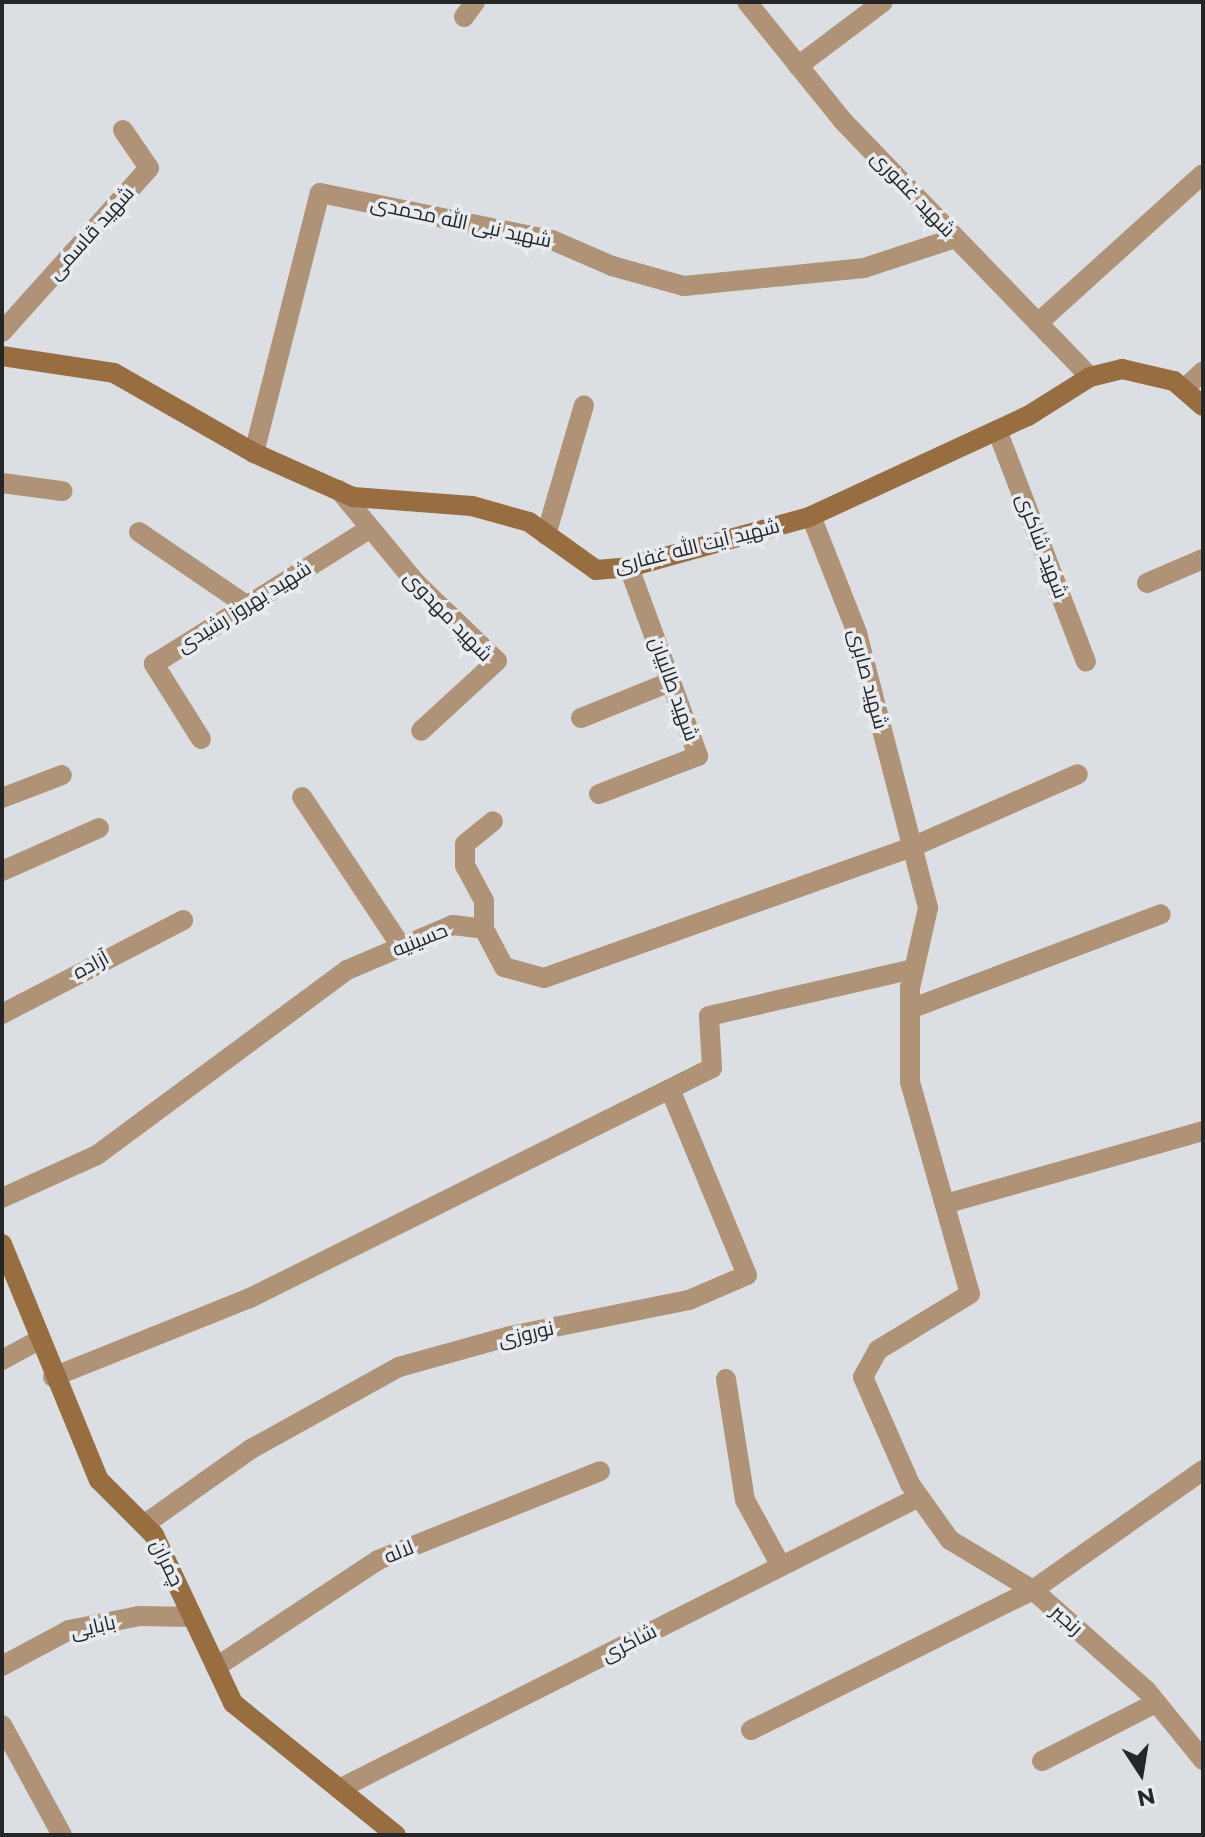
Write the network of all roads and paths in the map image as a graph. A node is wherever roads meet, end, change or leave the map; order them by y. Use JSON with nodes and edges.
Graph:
{"nodes":[{"id":1,"x":747,"y":2,"type":"edge"},
{"id":2,"x":883,"y":2,"type":"edge"},
{"id":3,"x":798,"y":66,"type":"junction"},
{"id":4,"x":123,"y":130,"type":"dead end"},
{"id":5,"x":1203,"y":174,"type":"edge"},
{"id":6,"x":955,"y":238,"type":"junction"},
{"id":7,"x":1038,"y":323,"type":"junction"},
{"id":8,"x":2,"y":332,"type":"edge"},
{"id":9,"x":2,"y":356,"type":"edge"},
{"id":10,"x":1203,"y":371,"type":"edge"},
{"id":11,"x":1090,"y":377,"type":"junction"},
{"id":12,"x":1184,"y":389,"type":"junction"},
{"id":13,"x":584,"y":405,"type":"dead end"},
{"id":14,"x":1203,"y":406,"type":"edge"},
{"id":15,"x":997,"y":430,"type":"junction"},
{"id":16,"x":254,"y":453,"type":"junction"},
{"id":17,"x":2,"y":483,"type":"edge"},
{"id":18,"x":339,"y":490,"type":"junction"},
{"id":19,"x":62,"y":491,"type":"dead end"},
{"id":20,"x":811,"y":516,"type":"junction"},
{"id":21,"x":368,"y":530,"type":"junction"},
{"id":22,"x":139,"y":532,"type":"dead end"},
{"id":23,"x":546,"y":535,"type":"junction"},
{"id":24,"x":1203,"y":559,"type":"edge"},
{"id":25,"x":629,"y":567,"type":"junction"},
{"id":26,"x":1147,"y":583,"type":"dead end"},
{"id":27,"x":246,"y":605,"type":"junction"},
{"id":28,"x":1086,"y":662,"type":"dead end"},
{"id":29,"x":670,"y":682,"type":"junction"},
{"id":30,"x":581,"y":718,"type":"dead end"},
{"id":31,"x":421,"y":731,"type":"dead end"},
{"id":32,"x":201,"y":739,"type":"dead end"},
{"id":33,"x":1078,"y":774,"type":"dead end"},
{"id":34,"x":62,"y":775,"type":"dead end"},
{"id":35,"x":599,"y":794,"type":"dead end"},
{"id":36,"x":302,"y":797,"type":"dead end"},
{"id":37,"x":2,"y":798,"type":"edge"},
{"id":38,"x":493,"y":821,"type":"dead end"},
{"id":39,"x":99,"y":828,"type":"dead end"},
{"id":40,"x":912,"y":847,"type":"junction"},
{"id":41,"x":2,"y":871,"type":"edge"},
{"id":42,"x":1161,"y":914,"type":"dead end"},
{"id":43,"x":183,"y":920,"type":"dead end"},
{"id":44,"x":484,"y":929,"type":"junction"},
{"id":45,"x":401,"y":946,"type":"junction"},
{"id":46,"x":914,"y":969,"type":"junction"},
{"id":47,"x":910,"y":1009,"type":"junction"},
{"id":48,"x":2,"y":1014,"type":"edge"},
{"id":49,"x":670,"y":1089,"type":"junction"},
{"id":50,"x":1203,"y":1131,"type":"edge"},
{"id":51,"x":2,"y":1198,"type":"edge"},
{"id":52,"x":945,"y":1204,"type":"junction"},
{"id":53,"x":2,"y":1244,"type":"edge"},
{"id":54,"x":39,"y":1340,"type":"junction"},
{"id":55,"x":2,"y":1360,"type":"edge"},
{"id":56,"x":53,"y":1377,"type":"junction"},
{"id":57,"x":726,"y":1379,"type":"dead end"},
{"id":58,"x":1203,"y":1470,"type":"edge"},
{"id":59,"x":600,"y":1471,"type":"dead end"},
{"id":60,"x":919,"y":1497,"type":"junction"},
{"id":61,"x":145,"y":1524,"type":"junction"},
{"id":62,"x":781,"y":1566,"type":"junction"},
{"id":63,"x":1033,"y":1590,"type":"junction"},
{"id":64,"x":192,"y":1617,"type":"junction"},
{"id":65,"x":2,"y":1666,"type":"edge"},
{"id":66,"x":216,"y":1667,"type":"junction"},
{"id":67,"x":1156,"y":1703,"type":"junction"},
{"id":68,"x":2,"y":1725,"type":"edge"},
{"id":69,"x":751,"y":1730,"type":"dead end"},
{"id":70,"x":1203,"y":1760,"type":"edge"},
{"id":71,"x":1042,"y":1761,"type":"dead end"},
{"id":72,"x":339,"y":1789,"type":"junction"},
{"id":73,"x":373,"y":1828,"type":"edge"},
{"id":74,"x":62,"y":1835,"type":"edge"},
{"id":75,"x":396,"y":1835,"type":"edge"}],
"edges":[{"from":1,"to":3,"type":"street","name":"شهید غفوری"},
{"from":2,"to":3,"type":"street"},
{"from":3,"to":6,"type":"street","name":"شهید غفوری"},
{"from":4,"to":8,"type":"street","name":"شهید قاسمی"},
{"from":5,"to":7,"type":"street"},
{"from":6,"to":7,"type":"street","name":"شهید غفوری"},
{"from":6,"to":16,"type":"street","name":"شهید نبی الله محمدی"},
{"from":7,"to":11,"type":"street","name":"شهید غفوری"},
{"from":9,"to":16,"type":"street","name":"شهید آیت الله غفاری"},
{"from":10,"to":12,"type":"street"},
{"from":11,"to":12,"type":"street","name":"شهید آیت الله غفاری"},
{"from":11,"to":15,"type":"street","name":"شهید آیت الله غفاری"},
{"from":12,"to":14,"type":"street","name":"شهید آیت الله غفاری"},
{"from":13,"to":23,"type":"street"},
{"from":15,"to":20,"type":"street","name":"شهید آیت الله غفاری"},
{"from":15,"to":28,"type":"street","name":"شهید شاکری"},
{"from":16,"to":18,"type":"street","name":"شهید آیت الله غفاری"},
{"from":17,"to":19,"type":"street"},
{"from":18,"to":21,"type":"street","name":"شهید مهدوی"},
{"from":18,"to":23,"type":"street","name":"شهید آیت الله غفاری"},
{"from":20,"to":25,"type":"street","name":"شهید آیت الله غفاری"},
{"from":20,"to":40,"type":"street","name":"شهید صابری"},
{"from":21,"to":27,"type":"street","name":"شهید بهروز رشیدی"},
{"from":21,"to":31,"type":"street","name":"شهید مهدوی"},
{"from":22,"to":27,"type":"street"},
{"from":23,"to":25,"type":"street","name":"شهید آیت الله غفاری"},
{"from":24,"to":26,"type":"street"},
{"from":25,"to":29,"type":"street","name":"شهید طالبیان"},
{"from":27,"to":32,"type":"street","name":"شهید بهروز رشیدی"},
{"from":29,"to":30,"type":"street"},
{"from":29,"to":35,"type":"street","name":"شهید طالبیان"},
{"from":33,"to":40,"type":"street"},
{"from":34,"to":37,"type":"street"},
{"from":36,"to":45,"type":"street"},
{"from":38,"to":44,"type":"street"},
{"from":39,"to":41,"type":"street"},
{"from":40,"to":44,"type":"street"},
{"from":40,"to":46,"type":"street","name":"شهید صابری"},
{"from":42,"to":47,"type":"street"},
{"from":43,"to":48,"type":"street","name":"آزاده"},
{"from":44,"to":45,"type":"street","name":"حسینیه"},
{"from":45,"to":51,"type":"street","name":"حسینیه"},
{"from":46,"to":47,"type":"street","name":"شهید صابری"},
{"from":46,"to":49,"type":"street"},
{"from":47,"to":52,"type":"street","name":"شهید صابری"},
{"from":49,"to":56,"type":"street"},
{"from":49,"to":61,"type":"street","name":"نوروزی"},
{"from":50,"to":52,"type":"street"},
{"from":52,"to":60,"type":"street","name":"رنجبر"},
{"from":53,"to":54,"type":"street","name":"چمران"},
{"from":54,"to":55,"type":"street"},
{"from":54,"to":56,"type":"street","name":"چمران"},
{"from":56,"to":61,"type":"street","name":"چمران"},
{"from":57,"to":62,"type":"street"},
{"from":58,"to":63,"type":"street"},
{"from":59,"to":66,"type":"street","name":"لاله"},
{"from":60,"to":62,"type":"street","name":"شاکری"},
{"from":60,"to":63,"type":"street","name":"رنجبر"},
{"from":61,"to":64,"type":"street","name":"چمران"},
{"from":62,"to":72,"type":"street","name":"شاکری"},
{"from":63,"to":67,"type":"street","name":"رنجبر"},
{"from":63,"to":69,"type":"street"},
{"from":64,"to":65,"type":"street","name":"بابایی"},
{"from":64,"to":66,"type":"street","name":"چمران"},
{"from":66,"to":72,"type":"street","name":"چمران"},
{"from":67,"to":70,"type":"street","name":"رنجبر"},
{"from":67,"to":71,"type":"street"},
{"from":68,"to":74,"type":"street"},
{"from":72,"to":73,"type":"street","name":"چمران"},
{"from":73,"to":75,"type":"street","name":"چمران"}]}
